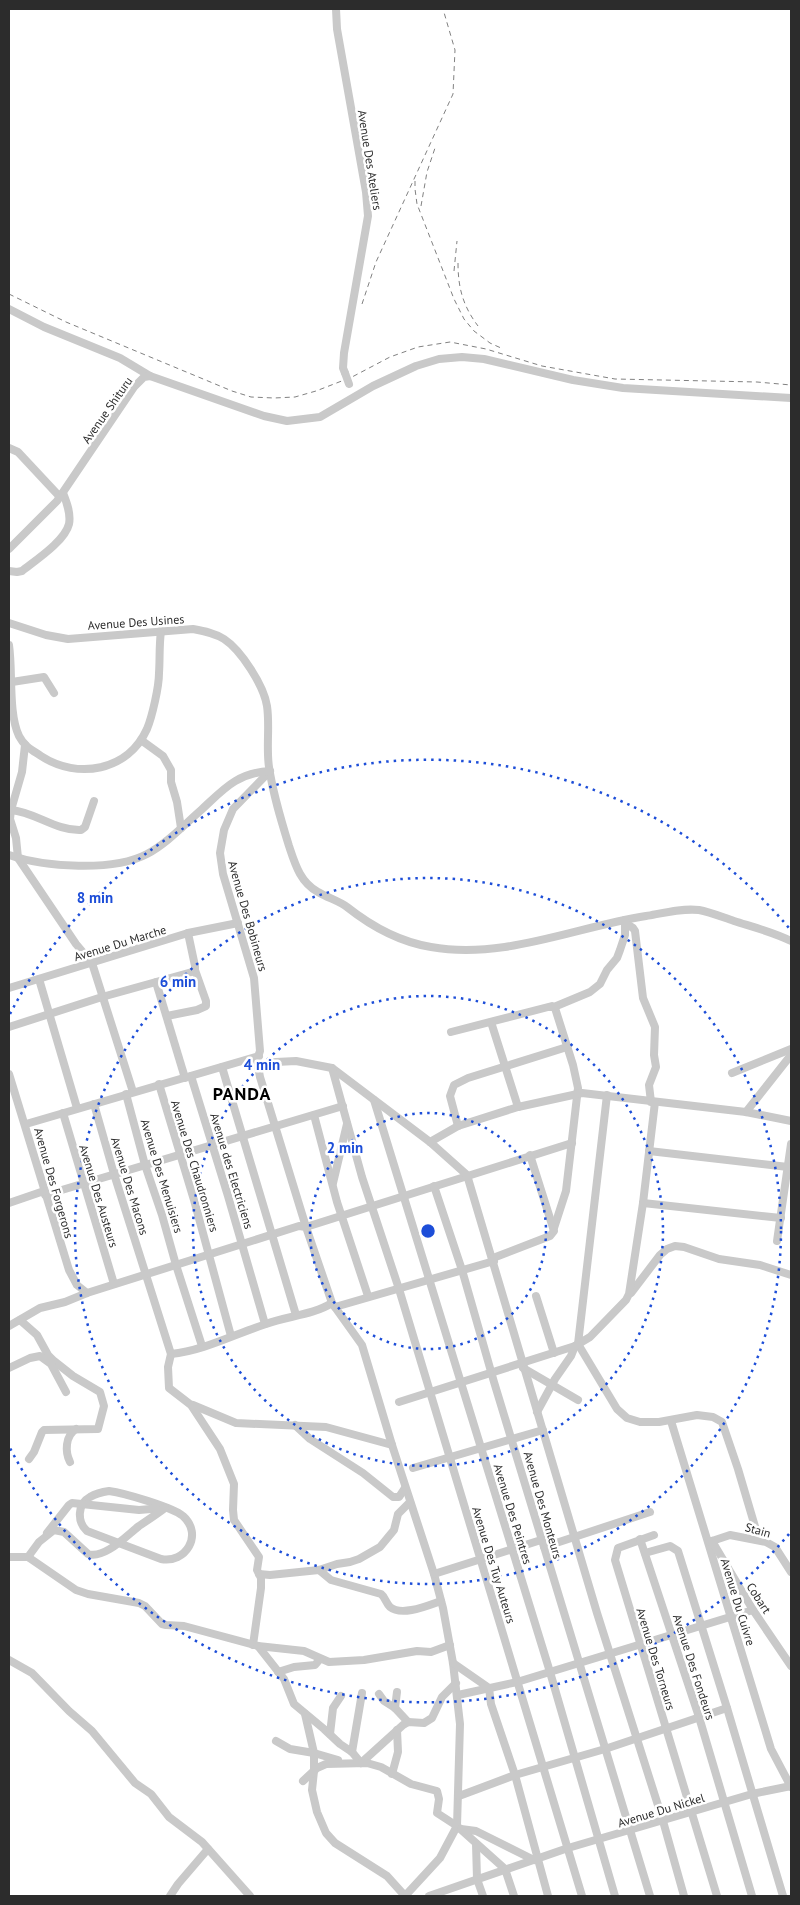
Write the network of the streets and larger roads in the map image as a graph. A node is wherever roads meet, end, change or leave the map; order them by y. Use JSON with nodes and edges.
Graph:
{"nodes":[{"id":1,"x":336,"y":9,"type":"edge"},
{"id":2,"x":9,"y":309,"type":"edge"},
{"id":3,"x":150,"y":376,"type":"junction"},
{"id":4,"x":354,"y":396,"type":"junction"},
{"id":5,"x":791,"y":398,"type":"edge"},
{"id":6,"x":9,"y":448,"type":"edge"},
{"id":7,"x":62,"y":495,"type":"junction"},
{"id":8,"x":9,"y":549,"type":"edge"},
{"id":9,"x":9,"y":571,"type":"edge"},
{"id":10,"x":9,"y":623,"type":"edge"},
{"id":11,"x":161,"y":632,"type":"junction"},
{"id":12,"x":9,"y":645,"type":"edge"},
{"id":13,"x":12,"y":682,"type":"junction"},
{"id":14,"x":54,"y":693,"type":"dead end"},
{"id":15,"x":141,"y":740,"type":"junction"},
{"id":16,"x":25,"y":745,"type":"junction"},
{"id":17,"x":270,"y":771,"type":"junction"},
{"id":18,"x":94,"y":801,"type":"dead end"},
{"id":19,"x":11,"y":810,"type":"junction"},
{"id":20,"x":180,"y":828,"type":"junction"},
{"id":21,"x":9,"y":855,"type":"edge"},
{"id":22,"x":18,"y":858,"type":"junction"},
{"id":23,"x":625,"y":921,"type":"junction"},
{"id":24,"x":238,"y":923,"type":"junction"},
{"id":25,"x":188,"y":933,"type":"junction"},
{"id":26,"x":791,"y":941,"type":"edge"},
{"id":27,"x":92,"y":963,"type":"junction"},
{"id":28,"x":195,"y":970,"type":"junction"},
{"id":29,"x":39,"y":978,"type":"junction"},
{"id":30,"x":156,"y":982,"type":"junction"},
{"id":31,"x":9,"y":988,"type":"edge"},
{"id":32,"x":102,"y":998,"type":"junction"},
{"id":33,"x":554,"y":1007,"type":"junction"},
{"id":34,"x":49,"y":1014,"type":"junction"},
{"id":35,"x":167,"y":1016,"type":"junction"},
{"id":36,"x":491,"y":1022,"type":"junction"},
{"id":37,"x":9,"y":1027,"type":"edge"},
{"id":38,"x":451,"y":1032,"type":"dead end"},
{"id":39,"x":568,"y":1047,"type":"junction"},
{"id":40,"x":791,"y":1049,"type":"edge"},
{"id":41,"x":791,"y":1055,"type":"edge"},
{"id":42,"x":259,"y":1056,"type":"junction"},
{"id":43,"x":258,"y":1066,"type":"junction"},
{"id":44,"x":504,"y":1066,"type":"junction"},
{"id":45,"x":222,"y":1067,"type":"junction"},
{"id":46,"x":332,"y":1068,"type":"junction"},
{"id":47,"x":732,"y":1073,"type":"dead end"},
{"id":48,"x":9,"y":1074,"type":"edge"},
{"id":49,"x":188,"y":1077,"type":"junction"},
{"id":50,"x":159,"y":1084,"type":"junction"},
{"id":51,"x":129,"y":1093,"type":"junction"},
{"id":52,"x":577,"y":1095,"type":"junction"},
{"id":53,"x":607,"y":1095,"type":"junction"},
{"id":54,"x":374,"y":1100,"type":"junction"},
{"id":55,"x":9,"y":1102,"type":"edge"},
{"id":56,"x":653,"y":1102,"type":"junction"},
{"id":57,"x":18,"y":1103,"type":"junction"},
{"id":58,"x":94,"y":1104,"type":"junction"},
{"id":59,"x":343,"y":1106,"type":"junction"},
{"id":60,"x":78,"y":1108,"type":"junction"},
{"id":61,"x":518,"y":1108,"type":"junction"},
{"id":62,"x":746,"y":1112,"type":"junction"},
{"id":63,"x":63,"y":1113,"type":"junction"},
{"id":64,"x":314,"y":1115,"type":"junction"},
{"id":65,"x":791,"y":1121,"type":"edge"},
{"id":66,"x":348,"y":1122,"type":"junction"},
{"id":67,"x":26,"y":1124,"type":"junction"},
{"id":68,"x":276,"y":1125,"type":"junction"},
{"id":69,"x":458,"y":1126,"type":"junction"},
{"id":70,"x":242,"y":1135,"type":"junction"},
{"id":71,"x":430,"y":1142,"type":"junction"},
{"id":72,"x":572,"y":1142,"type":"junction"},
{"id":73,"x":212,"y":1144,"type":"junction"},
{"id":74,"x":791,"y":1144,"type":"edge"},
{"id":75,"x":649,"y":1151,"type":"junction"},
{"id":76,"x":179,"y":1154,"type":"junction"},
{"id":77,"x":530,"y":1155,"type":"junction"},
{"id":78,"x":145,"y":1165,"type":"junction"},
{"id":79,"x":788,"y":1167,"type":"junction"},
{"id":80,"x":114,"y":1174,"type":"junction"},
{"id":81,"x":467,"y":1175,"type":"junction"},
{"id":82,"x":84,"y":1183,"type":"junction"},
{"id":83,"x":332,"y":1185,"type":"junction"},
{"id":84,"x":434,"y":1186,"type":"junction"},
{"id":85,"x":44,"y":1193,"type":"junction"},
{"id":86,"x":404,"y":1196,"type":"junction"},
{"id":87,"x":9,"y":1203,"type":"edge"},
{"id":88,"x":643,"y":1203,"type":"junction"},
{"id":89,"x":371,"y":1206,"type":"junction"},
{"id":90,"x":342,"y":1216,"type":"junction"},
{"id":91,"x":780,"y":1218,"type":"junction"},
{"id":92,"x":306,"y":1227,"type":"junction"},
{"id":93,"x":554,"y":1228,"type":"junction"},
{"id":94,"x":273,"y":1235,"type":"junction"},
{"id":95,"x":777,"y":1241,"type":"dead end"},
{"id":96,"x":242,"y":1244,"type":"junction"},
{"id":97,"x":209,"y":1254,"type":"junction"},
{"id":98,"x":493,"y":1260,"type":"junction"},
{"id":99,"x":176,"y":1265,"type":"junction"},
{"id":100,"x":462,"y":1270,"type":"junction"},
{"id":101,"x":145,"y":1274,"type":"junction"},
{"id":102,"x":791,"y":1275,"type":"edge"},
{"id":103,"x":430,"y":1279,"type":"junction"},
{"id":104,"x":114,"y":1284,"type":"junction"},
{"id":105,"x":399,"y":1288,"type":"junction"},
{"id":106,"x":87,"y":1293,"type":"junction"},
{"id":107,"x":629,"y":1294,"type":"junction"},
{"id":108,"x":368,"y":1296,"type":"junction"},
{"id":109,"x":536,"y":1296,"type":"dead end"},
{"id":110,"x":334,"y":1305,"type":"junction"},
{"id":111,"x":296,"y":1315,"type":"junction"},
{"id":112,"x":20,"y":1320,"type":"junction"},
{"id":113,"x":265,"y":1324,"type":"junction"},
{"id":114,"x":9,"y":1326,"type":"edge"},
{"id":115,"x":232,"y":1336,"type":"junction"},
{"id":116,"x":576,"y":1345,"type":"junction"},
{"id":117,"x":202,"y":1346,"type":"junction"},
{"id":118,"x":554,"y":1353,"type":"junction"},
{"id":119,"x":171,"y":1354,"type":"junction"},
{"id":120,"x":523,"y":1366,"type":"junction"},
{"id":121,"x":9,"y":1368,"type":"edge"},
{"id":122,"x":491,"y":1372,"type":"junction"},
{"id":123,"x":460,"y":1381,"type":"junction"},
{"id":124,"x":552,"y":1384,"type":"junction"},
{"id":125,"x":429,"y":1391,"type":"junction"},
{"id":126,"x":66,"y":1392,"type":"dead end"},
{"id":127,"x":578,"y":1400,"type":"dead end"},
{"id":128,"x":398,"y":1402,"type":"dead end"},
{"id":129,"x":191,"y":1405,"type":"junction"},
{"id":130,"x":537,"y":1412,"type":"junction"},
{"id":131,"x":671,"y":1421,"type":"junction"},
{"id":132,"x":295,"y":1425,"type":"junction"},
{"id":133,"x":76,"y":1429,"type":"junction"},
{"id":134,"x":543,"y":1430,"type":"junction"},
{"id":135,"x":512,"y":1439,"type":"junction"},
{"id":136,"x":392,"y":1445,"type":"junction"},
{"id":137,"x":481,"y":1448,"type":"junction"},
{"id":138,"x":449,"y":1457,"type":"junction"},
{"id":139,"x":29,"y":1459,"type":"dead end"},
{"id":140,"x":70,"y":1462,"type":"dead end"},
{"id":141,"x":413,"y":1468,"type":"dead end"},
{"id":142,"x":406,"y":1488,"type":"junction"},
{"id":143,"x":410,"y":1502,"type":"junction"},
{"id":144,"x":82,"y":1505,"type":"junction"},
{"id":145,"x":165,"y":1508,"type":"junction"},
{"id":146,"x":650,"y":1512,"type":"dead end"},
{"id":147,"x":654,"y":1535,"type":"dead end"},
{"id":148,"x":45,"y":1537,"type":"junction"},
{"id":149,"x":575,"y":1537,"type":"junction"},
{"id":150,"x":640,"y":1539,"type":"junction"},
{"id":151,"x":759,"y":1540,"type":"junction"},
{"id":152,"x":710,"y":1542,"type":"junction"},
{"id":153,"x":118,"y":1543,"type":"junction"},
{"id":154,"x":543,"y":1544,"type":"junction"},
{"id":155,"x":512,"y":1550,"type":"junction"},
{"id":156,"x":645,"y":1553,"type":"junction"},
{"id":157,"x":9,"y":1557,"type":"edge"},
{"id":158,"x":28,"y":1557,"type":"junction"},
{"id":159,"x":481,"y":1560,"type":"junction"},
{"id":160,"x":790,"y":1567,"type":"edge"},
{"id":161,"x":319,"y":1570,"type":"junction"},
{"id":162,"x":259,"y":1574,"type":"junction"},
{"id":163,"x":434,"y":1574,"type":"junction"},
{"id":164,"x":441,"y":1600,"type":"junction"},
{"id":165,"x":753,"y":1610,"type":"junction"},
{"id":166,"x":731,"y":1617,"type":"junction"},
{"id":167,"x":702,"y":1626,"type":"junction"},
{"id":168,"x":671,"y":1636,"type":"junction"},
{"id":169,"x":450,"y":1645,"type":"junction"},
{"id":170,"x":641,"y":1645,"type":"junction"},
{"id":171,"x":255,"y":1646,"type":"junction"},
{"id":172,"x":609,"y":1653,"type":"junction"},
{"id":173,"x":320,"y":1659,"type":"junction"},
{"id":174,"x":9,"y":1660,"type":"edge"},
{"id":175,"x":453,"y":1663,"type":"junction"},
{"id":176,"x":578,"y":1663,"type":"junction"},
{"id":177,"x":791,"y":1666,"type":"edge"},
{"id":178,"x":278,"y":1672,"type":"junction"},
{"id":179,"x":550,"y":1672,"type":"junction"},
{"id":180,"x":456,"y":1682,"type":"junction"},
{"id":181,"x":517,"y":1682,"type":"junction"},
{"id":182,"x":489,"y":1688,"type":"junction"},
{"id":183,"x":362,"y":1692,"type":"dead end"},
{"id":184,"x":397,"y":1692,"type":"dead end"},
{"id":185,"x":379,"y":1694,"type":"dead end"},
{"id":186,"x":458,"y":1695,"type":"junction"},
{"id":187,"x":341,"y":1696,"type":"dead end"},
{"id":188,"x":395,"y":1708,"type":"junction"},
{"id":189,"x":727,"y":1708,"type":"junction"},
{"id":190,"x":306,"y":1714,"type":"junction"},
{"id":191,"x":699,"y":1718,"type":"junction"},
{"id":192,"x":408,"y":1722,"type":"junction"},
{"id":193,"x":666,"y":1728,"type":"junction"},
{"id":194,"x":397,"y":1730,"type":"junction"},
{"id":195,"x":330,"y":1734,"type":"junction"},
{"id":196,"x":636,"y":1738,"type":"junction"},
{"id":197,"x":276,"y":1741,"type":"dead end"},
{"id":198,"x":605,"y":1749,"type":"junction"},
{"id":199,"x":352,"y":1752,"type":"junction"},
{"id":200,"x":314,"y":1753,"type":"junction"},
{"id":201,"x":573,"y":1758,"type":"junction"},
{"id":202,"x":350,"y":1763,"type":"junction"},
{"id":203,"x":361,"y":1763,"type":"junction"},
{"id":204,"x":543,"y":1767,"type":"junction"},
{"id":205,"x":314,"y":1771,"type":"junction"},
{"id":206,"x":392,"y":1774,"type":"junction"},
{"id":207,"x":515,"y":1775,"type":"junction"},
{"id":208,"x":303,"y":1781,"type":"dead end"},
{"id":209,"x":791,"y":1786,"type":"edge"},
{"id":210,"x":752,"y":1794,"type":"junction"},
{"id":211,"x":459,"y":1796,"type":"junction"},
{"id":212,"x":724,"y":1802,"type":"junction"},
{"id":213,"x":692,"y":1812,"type":"junction"},
{"id":214,"x":663,"y":1821,"type":"junction"},
{"id":215,"x":459,"y":1828,"type":"junction"},
{"id":216,"x":631,"y":1831,"type":"junction"},
{"id":217,"x":599,"y":1839,"type":"junction"},
{"id":218,"x":476,"y":1844,"type":"junction"},
{"id":219,"x":568,"y":1848,"type":"junction"},
{"id":220,"x":208,"y":1849,"type":"junction"},
{"id":221,"x":536,"y":1860,"type":"junction"},
{"id":222,"x":505,"y":1869,"type":"junction"},
{"id":223,"x":478,"y":1879,"type":"junction"},
{"id":224,"x":446,"y":1894,"type":"edge"},
{"id":225,"x":170,"y":1896,"type":"edge"},
{"id":226,"x":250,"y":1896,"type":"edge"},
{"id":227,"x":405,"y":1896,"type":"edge"},
{"id":228,"x":429,"y":1896,"type":"edge"},
{"id":229,"x":483,"y":1896,"type":"edge"},
{"id":230,"x":514,"y":1896,"type":"edge"},
{"id":231,"x":548,"y":1896,"type":"edge"},
{"id":232,"x":582,"y":1896,"type":"edge"},
{"id":233,"x":615,"y":1896,"type":"edge"},
{"id":234,"x":650,"y":1896,"type":"edge"},
{"id":235,"x":684,"y":1896,"type":"edge"},
{"id":236,"x":717,"y":1896,"type":"edge"},
{"id":237,"x":752,"y":1896,"type":"edge"},
{"id":238,"x":782,"y":1896,"type":"edge"}],
"edges":[{"from":1,"to":4,"type":"street","name":"Avenue Des Ateliers","bridge":true},
{"from":2,"to":3,"type":"street"},
{"from":3,"to":4,"type":"street","name":"Avenue Shituru"},
{"from":3,"to":7,"type":"street","name":"Avenue Shituru"},
{"from":4,"to":5,"type":"street"},
{"from":6,"to":7,"type":"street"},
{"from":7,"to":8,"type":"street","name":"Avenue Shituru"},
{"from":7,"to":9,"type":"street"},
{"from":10,"to":11,"type":"street","name":"Avenue Des Usines"},
{"from":11,"to":15,"type":"street"},
{"from":11,"to":17,"type":"street","name":"Avenue Des Usines"},
{"from":12,"to":13,"type":"street"},
{"from":13,"to":14,"type":"street"},
{"from":13,"to":16,"type":"street"},
{"from":15,"to":16,"type":"street"},
{"from":15,"to":20,"type":"street"},
{"from":16,"to":19,"type":"street"},
{"from":17,"to":20,"type":"street"},
{"from":17,"to":23,"type":"street","name":"Avenue Des Usines"},
{"from":17,"to":24,"type":"street","name":"Avenue Des Bobineurs"},
{"from":18,"to":19,"type":"street"},
{"from":19,"to":22,"type":"street"},
{"from":20,"to":22,"type":"street"},
{"from":21,"to":22,"type":"street"},
{"from":22,"to":27,"type":"street"},
{"from":23,"to":26,"type":"street","name":"Avenue Des Usines"},
{"from":23,"to":33,"type":"street"},
{"from":23,"to":56,"type":"street"},
{"from":24,"to":25,"type":"street","name":"Avenue Du Marche"},
{"from":24,"to":42,"type":"street","name":"Avenue Des Bobineurs"},
{"from":25,"to":27,"type":"street","name":"Avenue Du Marche"},
{"from":25,"to":28,"type":"street"},
{"from":27,"to":29,"type":"street","name":"Avenue Du Marche"},
{"from":27,"to":32,"type":"street","name":"Avenue Des Menuisiers"},
{"from":28,"to":30,"type":"street"},
{"from":28,"to":35,"type":"street"},
{"from":29,"to":31,"type":"street","name":"Avenue Du Marche"},
{"from":29,"to":34,"type":"street"},
{"from":30,"to":32,"type":"street"},
{"from":30,"to":35,"type":"street","name":"Avenue des Electriciens"},
{"from":32,"to":34,"type":"street"},
{"from":32,"to":51,"type":"street","name":"Avenue Des Menuisiers"},
{"from":33,"to":36,"type":"street"},
{"from":33,"to":39,"type":"street"},
{"from":34,"to":37,"type":"street"},
{"from":34,"to":60,"type":"street"},
{"from":35,"to":49,"type":"street","name":"Avenue des Electriciens"},
{"from":36,"to":38,"type":"street"},
{"from":36,"to":44,"type":"street"},
{"from":39,"to":44,"type":"street"},
{"from":39,"to":52,"type":"street"},
{"from":40,"to":47,"type":"street"},
{"from":41,"to":62,"type":"street"},
{"from":42,"to":43,"type":"street","name":"Avenue Des Bobineurs"},
{"from":42,"to":45,"type":"street"},
{"from":43,"to":46,"type":"street"},
{"from":43,"to":68,"type":"street","name":"Avenue Des Bobineurs"},
{"from":44,"to":61,"type":"street"},
{"from":44,"to":69,"type":"street"},
{"from":45,"to":49,"type":"street"},
{"from":45,"to":70,"type":"street"},
{"from":46,"to":54,"type":"street"},
{"from":46,"to":59,"type":"street","name":"Avenue Des Tuy Auteurs"},
{"from":48,"to":57,"type":"street","name":"Avenue Des Forgerons"},
{"from":49,"to":50,"type":"street"},
{"from":49,"to":73,"type":"street","name":"Avenue des Electriciens"},
{"from":50,"to":51,"type":"street"},
{"from":50,"to":76,"type":"street","name":"Avenue Des Chaudronniers"},
{"from":51,"to":58,"type":"street"},
{"from":51,"to":78,"type":"street","name":"Avenue Des Menuisiers"},
{"from":52,"to":53,"type":"street"},
{"from":52,"to":61,"type":"street"},
{"from":52,"to":72,"type":"street"},
{"from":53,"to":56,"type":"street"},
{"from":53,"to":116,"type":"street"},
{"from":54,"to":71,"type":"street"},
{"from":54,"to":86,"type":"street","name":"Avenue Des Peintres"},
{"from":55,"to":57,"type":"street"},
{"from":56,"to":62,"type":"street"},
{"from":56,"to":75,"type":"street"},
{"from":57,"to":67,"type":"street","name":"Avenue Des Forgerons"},
{"from":58,"to":60,"type":"street"},
{"from":58,"to":80,"type":"street","name":"Avenue Des Macons"},
{"from":59,"to":64,"type":"street"},
{"from":59,"to":66,"type":"street","name":"Avenue Des Tuy Auteurs"},
{"from":60,"to":63,"type":"street"},
{"from":61,"to":69,"type":"street"},
{"from":62,"to":65,"type":"street"},
{"from":63,"to":67,"type":"street"},
{"from":63,"to":82,"type":"street","name":"Avenue Des Austeurs"},
{"from":64,"to":68,"type":"street"},
{"from":64,"to":83,"type":"street"},
{"from":66,"to":83,"type":"street"},
{"from":66,"to":89,"type":"street","name":"Avenue Des Tuy Auteurs"},
{"from":67,"to":85,"type":"street","name":"Avenue Des Forgerons"},
{"from":68,"to":70,"type":"street"},
{"from":68,"to":92,"type":"street","name":"Avenue Des Bobineurs"},
{"from":69,"to":71,"type":"street"},
{"from":70,"to":73,"type":"street"},
{"from":70,"to":94,"type":"street"},
{"from":71,"to":81,"type":"street"},
{"from":72,"to":77,"type":"street"},
{"from":72,"to":93,"type":"street"},
{"from":73,"to":76,"type":"street"},
{"from":73,"to":96,"type":"street","name":"Avenue des Electriciens"},
{"from":74,"to":79,"type":"street"},
{"from":75,"to":79,"type":"street"},
{"from":75,"to":88,"type":"street"},
{"from":76,"to":78,"type":"street"},
{"from":76,"to":97,"type":"street","name":"Avenue Des Chaudronniers"},
{"from":77,"to":81,"type":"street"},
{"from":77,"to":93,"type":"street"},
{"from":78,"to":80,"type":"street"},
{"from":78,"to":99,"type":"street","name":"Avenue Des Menuisiers"},
{"from":79,"to":91,"type":"street"},
{"from":80,"to":82,"type":"street"},
{"from":80,"to":101,"type":"street","name":"Avenue Des Macons"},
{"from":81,"to":84,"type":"street"},
{"from":81,"to":98,"type":"street"},
{"from":82,"to":85,"type":"street"},
{"from":82,"to":104,"type":"street","name":"Avenue Des Austeurs"},
{"from":83,"to":90,"type":"street"},
{"from":84,"to":86,"type":"street"},
{"from":84,"to":100,"type":"street","name":"Avenue Des Monteurs"},
{"from":85,"to":87,"type":"street"},
{"from":85,"to":106,"type":"street","name":"Avenue Des Forgerons"},
{"from":86,"to":89,"type":"street"},
{"from":86,"to":103,"type":"street","name":"Avenue Des Peintres"},
{"from":88,"to":91,"type":"street"},
{"from":88,"to":107,"type":"street"},
{"from":89,"to":90,"type":"street"},
{"from":89,"to":105,"type":"street","name":"Avenue Des Tuy Auteurs"},
{"from":90,"to":92,"type":"street"},
{"from":90,"to":108,"type":"street"},
{"from":91,"to":95,"type":"street"},
{"from":92,"to":94,"type":"street"},
{"from":92,"to":110,"type":"street","name":"Avenue Des Bobineurs"},
{"from":93,"to":98,"type":"street"},
{"from":94,"to":96,"type":"street"},
{"from":94,"to":111,"type":"street"},
{"from":96,"to":97,"type":"street"},
{"from":96,"to":113,"type":"street","name":"Avenue des Electriciens"},
{"from":97,"to":99,"type":"street"},
{"from":97,"to":115,"type":"street","name":"Avenue Des Chaudronniers"},
{"from":98,"to":100,"type":"street"},
{"from":98,"to":120,"type":"street"},
{"from":99,"to":101,"type":"street"},
{"from":99,"to":117,"type":"street","name":"Avenue Des Menuisiers"},
{"from":100,"to":103,"type":"street"},
{"from":100,"to":122,"type":"street","name":"Avenue Des Monteurs"},
{"from":101,"to":104,"type":"street"},
{"from":101,"to":119,"type":"street","name":"Avenue Des Macons"},
{"from":102,"to":107,"type":"street"},
{"from":103,"to":105,"type":"street"},
{"from":103,"to":123,"type":"street","name":"Avenue Des Peintres"},
{"from":104,"to":106,"type":"street"},
{"from":105,"to":108,"type":"street"},
{"from":105,"to":125,"type":"street","name":"Avenue Des Tuy Auteurs"},
{"from":106,"to":112,"type":"street"},
{"from":107,"to":116,"type":"street"},
{"from":108,"to":110,"type":"street"},
{"from":109,"to":118,"type":"street"},
{"from":110,"to":111,"type":"street"},
{"from":110,"to":136,"type":"street","name":"Avenue Des Bobineurs"},
{"from":111,"to":113,"type":"street"},
{"from":112,"to":114,"type":"street"},
{"from":112,"to":133,"type":"street"},
{"from":113,"to":115,"type":"street"},
{"from":115,"to":117,"type":"street"},
{"from":116,"to":118,"type":"street"},
{"from":116,"to":124,"type":"street"},
{"from":116,"to":131,"type":"street"},
{"from":117,"to":119,"type":"street"},
{"from":118,"to":120,"type":"street"},
{"from":119,"to":129,"type":"street"},
{"from":120,"to":122,"type":"street"},
{"from":120,"to":124,"type":"street"},
{"from":120,"to":130,"type":"street"},
{"from":121,"to":126,"type":"street"},
{"from":122,"to":123,"type":"street"},
{"from":122,"to":135,"type":"street","name":"Avenue Des Monteurs"},
{"from":123,"to":125,"type":"street"},
{"from":123,"to":137,"type":"street","name":"Avenue Des Peintres"},
{"from":124,"to":127,"type":"street"},
{"from":124,"to":130,"type":"street"},
{"from":125,"to":128,"type":"street"},
{"from":125,"to":138,"type":"street","name":"Avenue Des Tuy Auteurs"},
{"from":129,"to":132,"type":"street"},
{"from":129,"to":162,"type":"street"},
{"from":130,"to":134,"type":"street"},
{"from":131,"to":151,"type":"street"},
{"from":131,"to":152,"type":"street","name":"Avenue Du Cuivre"},
{"from":132,"to":136,"type":"street"},
{"from":132,"to":142,"type":"street"},
{"from":133,"to":139,"type":"street"},
{"from":133,"to":140,"type":"street"},
{"from":134,"to":135,"type":"street"},
{"from":134,"to":149,"type":"street"},
{"from":135,"to":137,"type":"street"},
{"from":135,"to":154,"type":"street","name":"Avenue Des Monteurs"},
{"from":136,"to":142,"type":"street","name":"Avenue Des Bobineurs"},
{"from":137,"to":138,"type":"street"},
{"from":137,"to":155,"type":"street","name":"Avenue Des Peintres"},
{"from":138,"to":141,"type":"street"},
{"from":138,"to":159,"type":"street","name":"Avenue Des Tuy Auteurs"},
{"from":142,"to":143,"type":"street","name":"Avenue Des Bobineurs"},
{"from":143,"to":161,"type":"street"},
{"from":143,"to":163,"type":"street","name":"Avenue Des Bobineurs"},
{"from":144,"to":145,"type":"street"},
{"from":144,"to":145,"type":"street"},
{"from":144,"to":148,"type":"street"},
{"from":144,"to":153,"type":"street"},
{"from":145,"to":153,"type":"street"},
{"from":145,"to":153,"type":"street"},
{"from":146,"to":149,"type":"street"},
{"from":147,"to":150,"type":"street","name":"Avenue Des Torneurs"},
{"from":148,"to":153,"type":"street"},
{"from":148,"to":158,"type":"street"},
{"from":149,"to":154,"type":"street"},
{"from":149,"to":172,"type":"street"},
{"from":150,"to":156,"type":"street","name":"Avenue Des Fondeurs"},
{"from":150,"to":170,"type":"street","name":"Avenue Des Torneurs"},
{"from":151,"to":152,"type":"street","name":"Stain"},
{"from":151,"to":160,"type":"street","name":"Stain"},
{"from":152,"to":165,"type":"street","name":"Cobart"},
{"from":152,"to":166,"type":"street","name":"Avenue Du Cuivre"},
{"from":154,"to":155,"type":"street"},
{"from":154,"to":176,"type":"street","name":"Avenue Des Monteurs"},
{"from":155,"to":159,"type":"street"},
{"from":155,"to":179,"type":"street","name":"Avenue Des Peintres"},
{"from":156,"to":167,"type":"street"},
{"from":156,"to":168,"type":"street","name":"Avenue Des Fondeurs"},
{"from":157,"to":158,"type":"street"},
{"from":158,"to":171,"type":"street"},
{"from":159,"to":163,"type":"street"},
{"from":159,"to":181,"type":"street","name":"Avenue Des Tuy Auteurs"},
{"from":161,"to":162,"type":"street"},
{"from":161,"to":164,"type":"street"},
{"from":162,"to":171,"type":"street"},
{"from":163,"to":164,"type":"street","name":"Avenue Des Bobineurs"},
{"from":164,"to":169,"type":"street","name":"Avenue Des Bobineurs"},
{"from":165,"to":166,"type":"street"},
{"from":165,"to":177,"type":"street","name":"Cobart"},
{"from":166,"to":167,"type":"street"},
{"from":166,"to":209,"type":"street","name":"Avenue Du Cuivre"},
{"from":167,"to":168,"type":"street"},
{"from":167,"to":189,"type":"street"},
{"from":168,"to":170,"type":"street"},
{"from":168,"to":191,"type":"street","name":"Avenue Des Fondeurs"},
{"from":169,"to":173,"type":"street"},
{"from":169,"to":175,"type":"street","name":"Avenue Des Bobineurs"},
{"from":170,"to":172,"type":"street"},
{"from":170,"to":193,"type":"street","name":"Avenue Des Torneurs"},
{"from":171,"to":173,"type":"street"},
{"from":171,"to":178,"type":"street"},
{"from":172,"to":176,"type":"street"},
{"from":172,"to":196,"type":"street"},
{"from":173,"to":178,"type":"street"},
{"from":174,"to":220,"type":"street"},
{"from":175,"to":180,"type":"street","name":"Avenue Des Bobineurs"},
{"from":175,"to":182,"type":"street"},
{"from":176,"to":179,"type":"street"},
{"from":176,"to":198,"type":"street","name":"Avenue Des Monteurs"},
{"from":178,"to":190,"type":"street"},
{"from":179,"to":181,"type":"street"},
{"from":179,"to":201,"type":"street","name":"Avenue Des Peintres"},
{"from":180,"to":186,"type":"street","name":"Avenue Des Bobineurs"},
{"from":180,"to":192,"type":"street"},
{"from":181,"to":182,"type":"street"},
{"from":181,"to":204,"type":"street","name":"Avenue Des Tuy Auteurs"},
{"from":182,"to":186,"type":"street"},
{"from":182,"to":207,"type":"street"},
{"from":183,"to":199,"type":"street"},
{"from":184,"to":188,"type":"street"},
{"from":185,"to":188,"type":"street"},
{"from":186,"to":211,"type":"street","name":"Avenue Des Bobineurs"},
{"from":187,"to":195,"type":"street"},
{"from":188,"to":192,"type":"street"},
{"from":189,"to":191,"type":"street"},
{"from":189,"to":210,"type":"street"},
{"from":190,"to":195,"type":"street"},
{"from":190,"to":200,"type":"street"},
{"from":191,"to":193,"type":"street"},
{"from":191,"to":212,"type":"street","name":"Avenue Des Fondeurs"},
{"from":192,"to":194,"type":"street"},
{"from":193,"to":196,"type":"street"},
{"from":193,"to":213,"type":"street","name":"Avenue Des Torneurs"},
{"from":194,"to":203,"type":"street"},
{"from":194,"to":206,"type":"street"},
{"from":195,"to":199,"type":"street"},
{"from":196,"to":198,"type":"street"},
{"from":196,"to":214,"type":"street"},
{"from":197,"to":200,"type":"street"},
{"from":198,"to":201,"type":"street"},
{"from":198,"to":216,"type":"street","name":"Avenue Des Monteurs"},
{"from":199,"to":203,"type":"street"},
{"from":200,"to":202,"type":"street"},
{"from":200,"to":205,"type":"street"},
{"from":201,"to":204,"type":"street"},
{"from":201,"to":217,"type":"street","name":"Avenue Des Peintres"},
{"from":202,"to":203,"type":"street"},
{"from":202,"to":205,"type":"street"},
{"from":203,"to":206,"type":"street"},
{"from":204,"to":207,"type":"street"},
{"from":204,"to":219,"type":"street","name":"Avenue Des Tuy Auteurs"},
{"from":205,"to":208,"type":"street"},
{"from":205,"to":227,"type":"street"},
{"from":206,"to":215,"type":"street"},
{"from":207,"to":211,"type":"street"},
{"from":207,"to":221,"type":"street"},
{"from":209,"to":210,"type":"street","name":"Avenue Du Nickel"},
{"from":210,"to":212,"type":"street","name":"Avenue Du Nickel"},
{"from":210,"to":238,"type":"street"},
{"from":211,"to":215,"type":"street","name":"Avenue Des Bobineurs"},
{"from":212,"to":213,"type":"street","name":"Avenue Du Nickel"},
{"from":212,"to":237,"type":"street","name":"Avenue Des Fondeurs"},
{"from":213,"to":214,"type":"street","name":"Avenue Du Nickel"},
{"from":213,"to":236,"type":"street","name":"Avenue Des Torneurs"},
{"from":214,"to":216,"type":"street","name":"Avenue Du Nickel"},
{"from":214,"to":235,"type":"street"},
{"from":215,"to":218,"type":"street"},
{"from":215,"to":221,"type":"street"},
{"from":215,"to":227,"type":"street"},
{"from":216,"to":217,"type":"street","name":"Avenue Du Nickel"},
{"from":216,"to":234,"type":"street","name":"Avenue Des Monteurs"},
{"from":217,"to":219,"type":"street","name":"Avenue Du Nickel"},
{"from":217,"to":233,"type":"street","name":"Avenue Des Peintres"},
{"from":218,"to":222,"type":"street"},
{"from":218,"to":223,"type":"street"},
{"from":219,"to":221,"type":"street","name":"Avenue Du Nickel"},
{"from":219,"to":232,"type":"street","name":"Avenue Des Tuy Auteurs"},
{"from":220,"to":225,"type":"street"},
{"from":220,"to":226,"type":"street"},
{"from":221,"to":222,"type":"street","name":"Avenue Du Nickel"},
{"from":221,"to":231,"type":"street"},
{"from":222,"to":223,"type":"street","name":"Avenue Du Nickel"},
{"from":222,"to":230,"type":"street"},
{"from":223,"to":224,"type":"street","name":"Avenue Du Nickel"},
{"from":223,"to":229,"type":"street"},
{"from":224,"to":228,"type":"street","name":"Avenue Du Nickel"}]}
